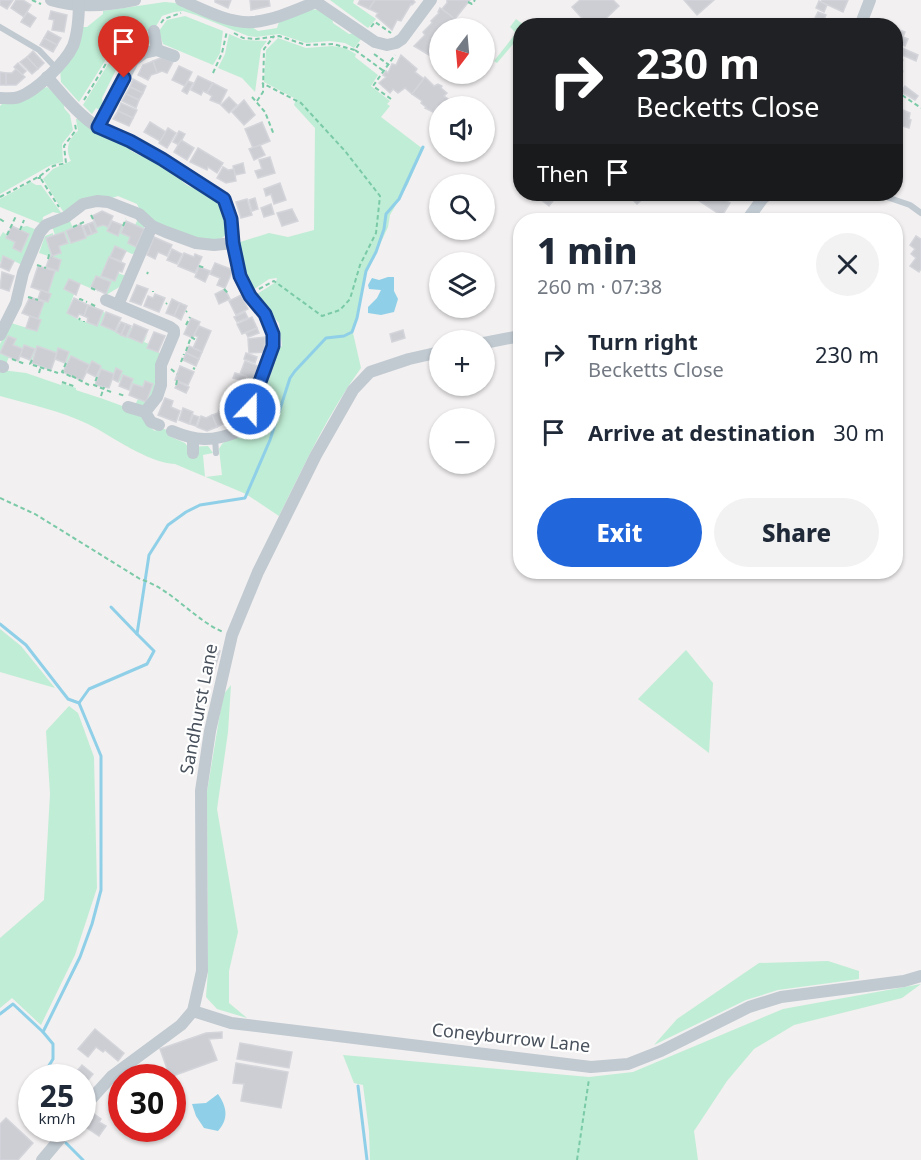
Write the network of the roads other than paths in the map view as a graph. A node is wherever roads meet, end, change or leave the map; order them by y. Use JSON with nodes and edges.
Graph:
{"nodes":[{"id":1,"x":51,"y":0,"type":"edge"},
{"id":2,"x":135,"y":0,"type":"edge"},
{"id":3,"x":181,"y":0,"type":"edge"},
{"id":4,"x":431,"y":0,"type":"edge"},
{"id":5,"x":870,"y":0,"type":"edge"},
{"id":6,"x":316,"y":1,"type":"edge"},
{"id":7,"x":79,"y":2,"type":"edge"},
{"id":8,"x":863,"y":18,"type":"edge"},
{"id":9,"x":0,"y":27,"type":"edge"},
{"id":10,"x":154,"y":31,"type":"dead end"},
{"id":11,"x":157,"y":50,"type":"junction"},
{"id":12,"x":174,"y":56,"type":"dead end"},
{"id":13,"x":51,"y":73,"type":"junction"},
{"id":14,"x":0,"y":98,"type":"edge"},
{"id":15,"x":98,"y":127,"type":"junction"},
{"id":16,"x":898,"y":201,"type":"edge"},
{"id":17,"x":921,"y":213,"type":"edge"},
{"id":18,"x":152,"y":226,"type":"junction"},
{"id":19,"x":233,"y":243,"type":"junction"},
{"id":20,"x":0,"y":335,"type":"edge"},
{"id":21,"x":513,"y":337,"type":"edge"},
{"id":22,"x":495,"y":341,"type":"edge"},
{"id":23,"x":429,"y":354,"type":"edge"},
{"id":24,"x":128,"y":407,"type":"dead end"},
{"id":25,"x":145,"y":412,"type":"junction"},
{"id":26,"x":159,"y":426,"type":"dead end"},
{"id":27,"x":172,"y":431,"type":"dead end"},
{"id":28,"x":214,"y":438,"type":"junction"},
{"id":29,"x":193,"y":440,"type":"junction"},
{"id":30,"x":193,"y":453,"type":"dead end"},
{"id":31,"x":216,"y":453,"type":"dead end"},
{"id":32,"x":921,"y":976,"type":"edge"},
{"id":33,"x":193,"y":1011,"type":"junction"},
{"id":34,"x":96,"y":1094,"type":"edge"},
{"id":35,"x":57,"y":1142,"type":"edge"},
{"id":36,"x":42,"y":1160,"type":"edge"}],
"edges":[{"from":1,"to":7,"type":"street"},
{"from":2,"to":7,"type":"street"},
{"from":3,"to":6,"type":"street"},
{"from":4,"to":6,"type":"street"},
{"from":5,"to":8,"type":"street"},
{"from":7,"to":13,"type":"street"},
{"from":9,"to":13,"type":"lane"},
{"from":10,"to":11,"type":"street"},
{"from":11,"to":12,"type":"street"},
{"from":11,"to":15,"type":"street"},
{"from":13,"to":14,"type":"street"},
{"from":13,"to":15,"type":"street"},
{"from":15,"to":19,"type":"street"},
{"from":16,"to":17,"type":"lane"},
{"from":18,"to":19,"type":"street"},
{"from":18,"to":20,"type":"street"},
{"from":18,"to":25,"type":"street"},
{"from":19,"to":28,"type":"street"},
{"from":21,"to":22,"type":"street"},
{"from":23,"to":33,"type":"street","name":"Sandhurst Lane"},
{"from":24,"to":25,"type":"street"},
{"from":25,"to":26,"type":"street"},
{"from":27,"to":29,"type":"street"},
{"from":28,"to":29,"type":"street"},
{"from":28,"to":31,"type":"lane"},
{"from":29,"to":30,"type":"street"},
{"from":32,"to":33,"type":"street","name":"Coneyburrow Lane"},
{"from":33,"to":34,"type":"street"},
{"from":35,"to":36,"type":"street"}]}
